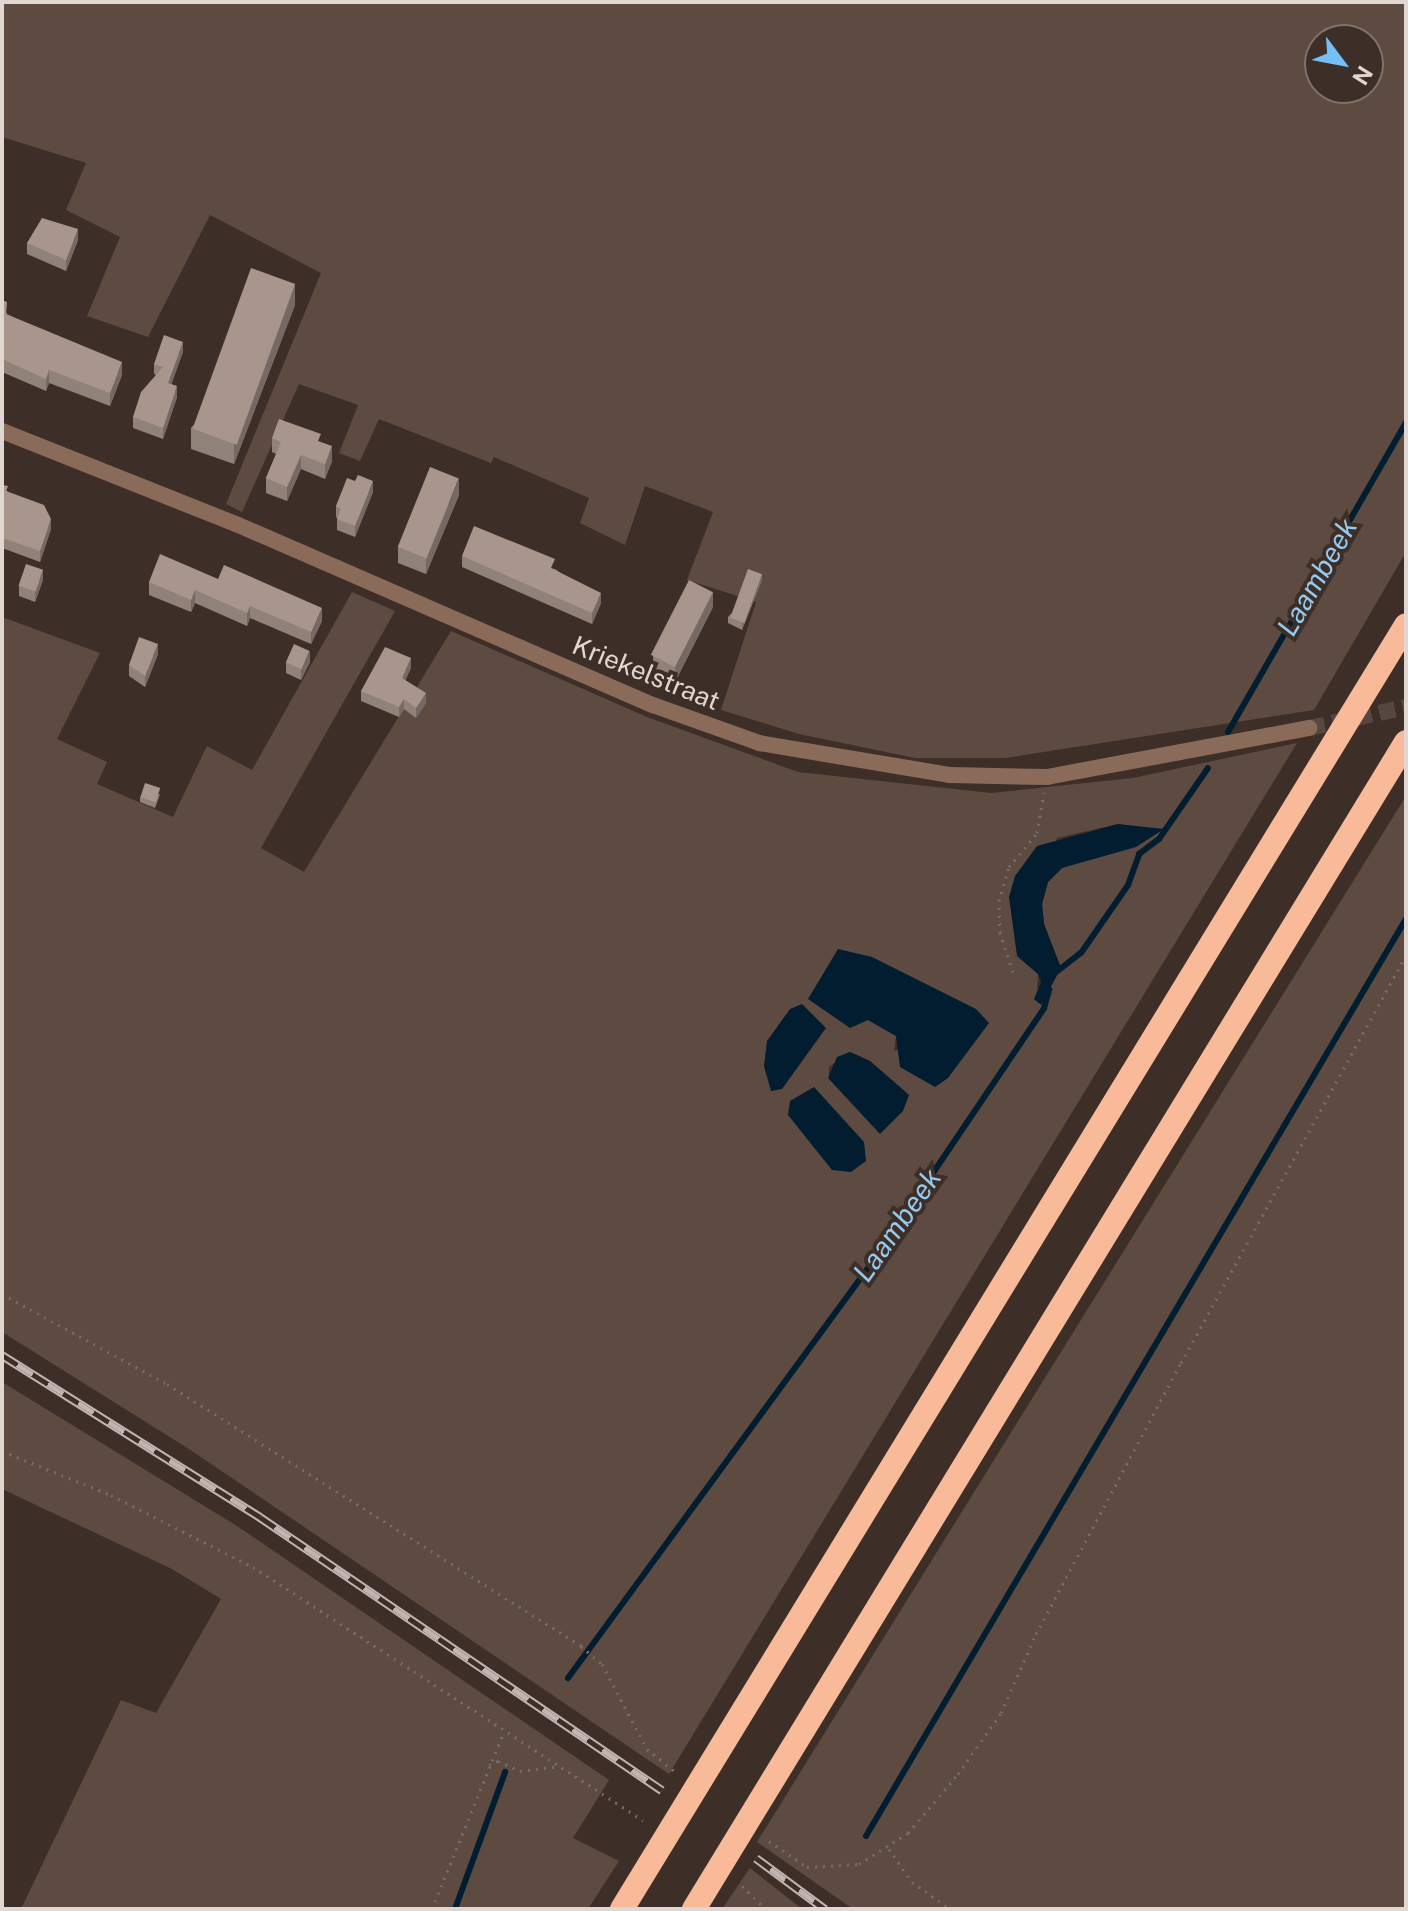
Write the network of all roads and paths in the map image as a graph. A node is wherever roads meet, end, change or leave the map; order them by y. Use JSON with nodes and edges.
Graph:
{"nodes":[{"id":1,"x":2,"y":431,"type":"edge"},
{"id":2,"x":1406,"y":625,"type":"edge"},
{"id":3,"x":1309,"y":728,"type":"tunnel mouth"},
{"id":4,"x":1406,"y":742,"type":"edge"},
{"id":5,"x":1047,"y":777,"type":"junction"},
{"id":6,"x":1406,"y":955,"type":"edge"},
{"id":7,"x":1013,"y":972,"type":"dead end"},
{"id":8,"x":2,"y":1294,"type":"edge"},
{"id":9,"x":2,"y":1451,"type":"edge"},
{"id":10,"x":504,"y":1732,"type":"junction"},
{"id":11,"x":489,"y":1765,"type":"junction"},
{"id":12,"x":557,"y":1767,"type":"junction"},
{"id":13,"x":674,"y":1771,"type":"dead end"},
{"id":14,"x":643,"y":1820,"type":"dead end"},
{"id":15,"x":769,"y":1841,"type":"dead end"},
{"id":16,"x":889,"y":1849,"type":"junction"},
{"id":17,"x":742,"y":1886,"type":"dead end"},
{"id":18,"x":432,"y":1909,"type":"edge"},
{"id":19,"x":622,"y":1909,"type":"edge"},
{"id":20,"x":694,"y":1909,"type":"edge"},
{"id":21,"x":766,"y":1909,"type":"edge"},
{"id":22,"x":950,"y":1909,"type":"edge"}],
"edges":[{"from":1,"to":5,"type":"street","name":"Kriekelstraat"},
{"from":2,"to":19,"type":"highway"},
{"from":3,"to":5,"type":"street","name":"Kriekelstraat"},
{"from":4,"to":20,"type":"highway"},
{"from":5,"to":7,"type":"path"},
{"from":6,"to":16,"type":"path"},
{"from":8,"to":13,"type":"path"},
{"from":9,"to":10,"type":"path"},
{"from":10,"to":11,"type":"path"},
{"from":10,"to":12,"type":"path"},
{"from":11,"to":12,"type":"path"},
{"from":11,"to":18,"type":"path"},
{"from":12,"to":14,"type":"path"},
{"from":15,"to":16,"type":"path"},
{"from":16,"to":22,"type":"path"},
{"from":17,"to":21,"type":"path"}]}
